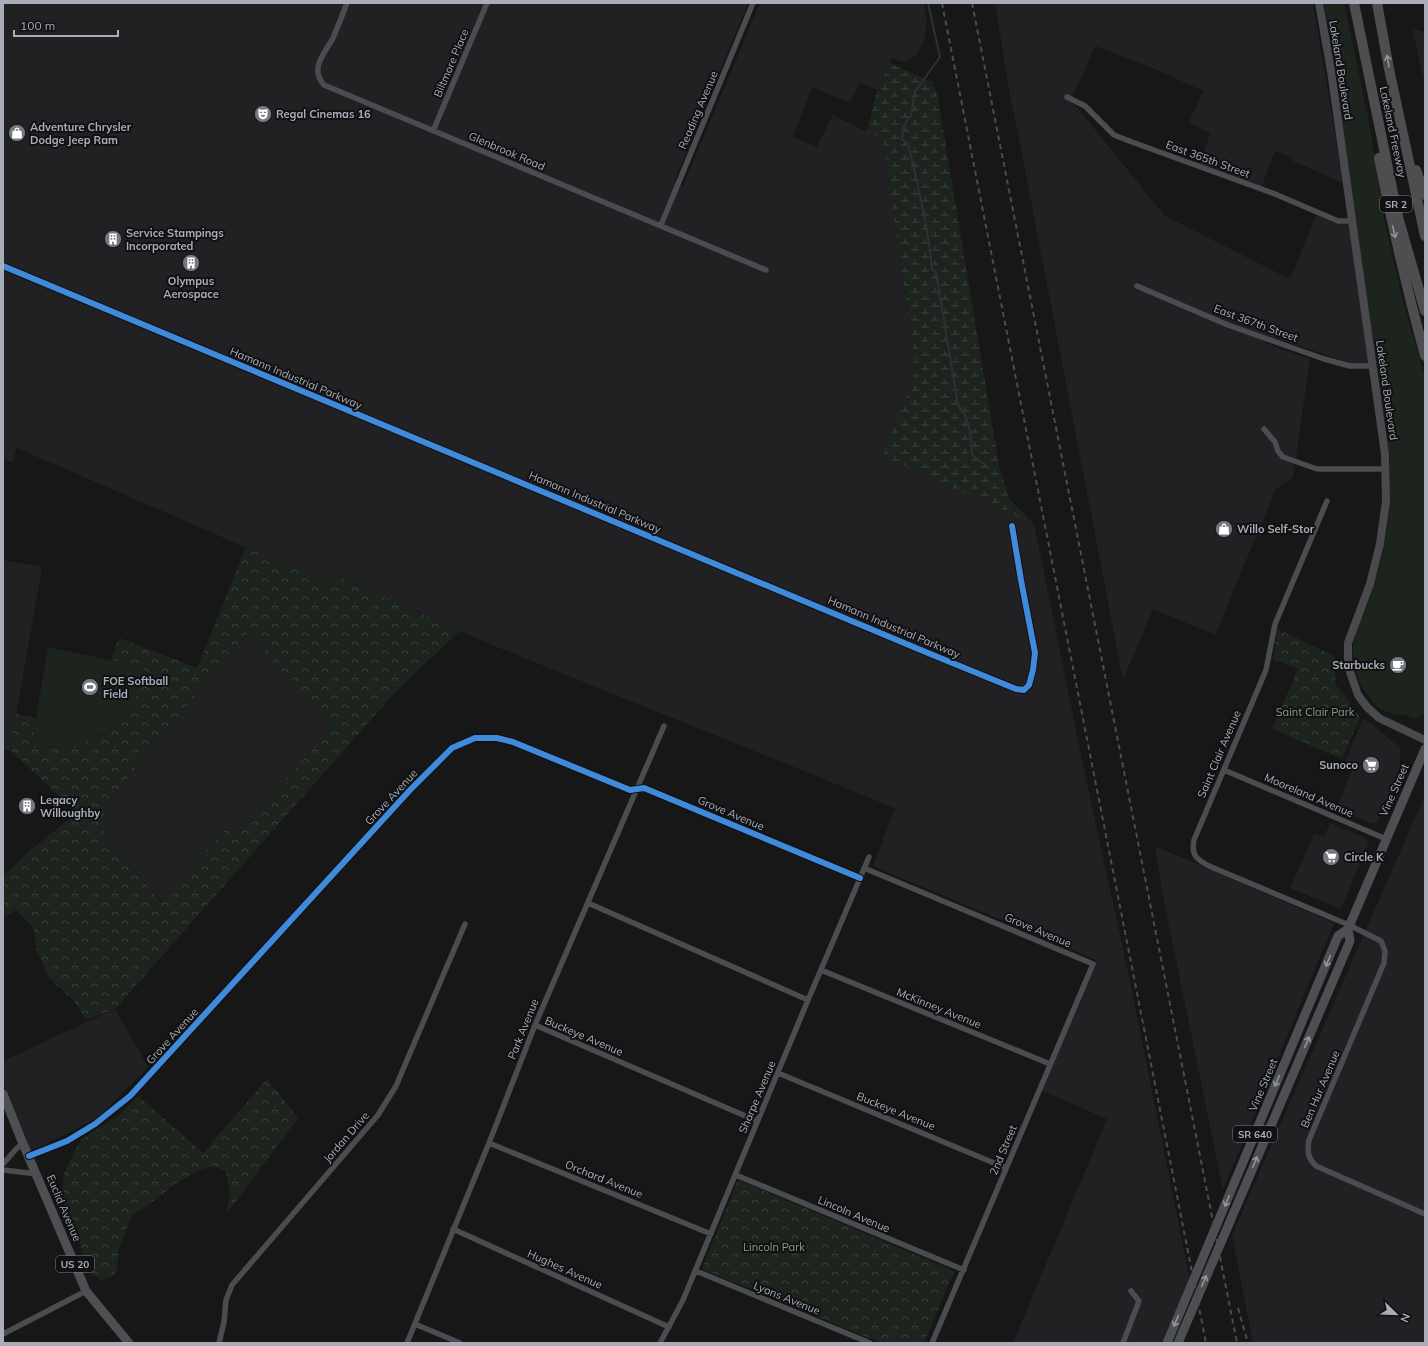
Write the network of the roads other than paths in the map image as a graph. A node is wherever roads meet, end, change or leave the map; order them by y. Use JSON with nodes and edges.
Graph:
{"nodes":[{"id":1,"x":348,"y":3,"type":"edge"},
{"id":2,"x":487,"y":3,"type":"edge"},
{"id":3,"x":753,"y":3,"type":"edge"},
{"id":4,"x":1319,"y":3,"type":"edge"},
{"id":5,"x":1354,"y":3,"type":"edge"},
{"id":6,"x":1377,"y":3,"type":"edge"},
{"id":7,"x":1374,"y":96,"type":"junction"},
{"id":8,"x":1067,"y":97,"type":"dead end"},
{"id":9,"x":433,"y":131,"type":"junction"},
{"id":10,"x":1405,"y":140,"type":"junction"},
{"id":11,"x":1425,"y":195,"type":"edge"},
{"id":12,"x":1351,"y":221,"type":"junction"},
{"id":13,"x":661,"y":225,"type":"junction"},
{"id":14,"x":1425,"y":236,"type":"edge"},
{"id":15,"x":3,"y":266,"type":"edge"},
{"id":16,"x":766,"y":270,"type":"dead end"},
{"id":17,"x":1137,"y":286,"type":"dead end"},
{"id":18,"x":1425,"y":311,"type":"edge"},
{"id":19,"x":1425,"y":356,"type":"edge"},
{"id":20,"x":1372,"y":366,"type":"junction"},
{"id":21,"x":1264,"y":429,"type":"dead end"},
{"id":22,"x":1385,"y":469,"type":"junction"},
{"id":23,"x":1327,"y":501,"type":"dead end"},
{"id":24,"x":1012,"y":526,"type":"dead end"},
{"id":25,"x":664,"y":726,"type":"dead end"},
{"id":26,"x":1425,"y":740,"type":"edge"},
{"id":27,"x":1425,"y":749,"type":"edge"},
{"id":28,"x":1224,"y":770,"type":"junction"},
{"id":29,"x":637,"y":789,"type":"junction"},
{"id":30,"x":1386,"y":839,"type":"junction"},
{"id":31,"x":869,"y":858,"type":"dead end"},
{"id":32,"x":864,"y":868,"type":"junction"},
{"id":33,"x":860,"y":878,"type":"junction"},
{"id":34,"x":588,"y":903,"type":"junction"},
{"id":35,"x":464,"y":924,"type":"dead end"},
{"id":36,"x":1348,"y":927,"type":"junction"},
{"id":37,"x":1093,"y":964,"type":"joint"},
{"id":38,"x":821,"y":970,"type":"junction"},
{"id":39,"x":808,"y":1000,"type":"junction"},
{"id":40,"x":535,"y":1026,"type":"junction"},
{"id":41,"x":1050,"y":1064,"type":"junction"},
{"id":42,"x":778,"y":1073,"type":"junction"},
{"id":43,"x":3,"y":1094,"type":"edge"},
{"id":44,"x":758,"y":1121,"type":"junction"},
{"id":45,"x":489,"y":1143,"type":"junction"},
{"id":46,"x":23,"y":1144,"type":"junction"},
{"id":47,"x":29,"y":1156,"type":"junction"},
{"id":48,"x":3,"y":1164,"type":"edge"},
{"id":49,"x":1006,"y":1168,"type":"junction"},
{"id":50,"x":3,"y":1170,"type":"edge"},
{"id":51,"x":37,"y":1174,"type":"junction"},
{"id":52,"x":736,"y":1175,"type":"junction"},
{"id":53,"x":1425,"y":1214,"type":"edge"},
{"id":54,"x":453,"y":1229,"type":"junction"},
{"id":55,"x":711,"y":1234,"type":"junction"},
{"id":56,"x":964,"y":1270,"type":"junction"},
{"id":57,"x":696,"y":1271,"type":"junction"},
{"id":58,"x":86,"y":1291,"type":"junction"},
{"id":59,"x":1131,"y":1291,"type":"dead end"},
{"id":60,"x":414,"y":1324,"type":"junction"},
{"id":61,"x":669,"y":1327,"type":"junction"},
{"id":62,"x":3,"y":1334,"type":"edge"},
{"id":63,"x":129,"y":1343,"type":"edge"},
{"id":64,"x":219,"y":1343,"type":"edge"},
{"id":65,"x":407,"y":1343,"type":"edge"},
{"id":66,"x":460,"y":1343,"type":"edge"},
{"id":67,"x":660,"y":1343,"type":"edge"},
{"id":68,"x":870,"y":1343,"type":"edge"},
{"id":69,"x":932,"y":1343,"type":"edge"},
{"id":70,"x":1123,"y":1343,"type":"edge"},
{"id":71,"x":1167,"y":1343,"type":"edge"},
{"id":72,"x":1178,"y":1343,"type":"edge"}],
"edges":[{"from":1,"to":9,"type":"street","name":"Glenbrook Road"},
{"from":2,"to":9,"type":"street","name":"Biltmore Place"},
{"from":3,"to":13,"type":"street","name":"Reading Avenue"},
{"from":4,"to":12,"type":"street","name":"Lakeland Boulevard"},
{"from":5,"to":7,"type":"highway","name":"Lakeland Freeway","number":"SR 2"},
{"from":10,"to":6,"type":"highway","name":"Lakeland Freeway","number":"SR 2","one_way":true},
{"from":7,"to":18,"type":"highway","name":"Lakeland Freeway","number":"SR 2"},
{"from":7,"to":19,"type":"highway","one_way":true},
{"from":8,"to":12,"type":"street","name":"East 365th Street"},
{"from":9,"to":13,"type":"street","name":"Glenbrook Road"},
{"from":10,"to":11,"type":"highway"},
{"from":10,"to":14,"type":"highway","name":"Lakeland Freeway","number":"SR 2"},
{"from":12,"to":20,"type":"street","name":"Lakeland Boulevard"},
{"from":13,"to":16,"type":"street","name":"Glenbrook Road"},
{"from":15,"to":24,"type":"street","name":"Hamann Industrial Parkway"},
{"from":17,"to":20,"type":"street","name":"East 367th Street"},
{"from":20,"to":22,"type":"street","name":"Lakeland Boulevard"},
{"from":21,"to":22,"type":"street"},
{"from":22,"to":26,"type":"street","name":"Lakeland Boulevard"},
{"from":23,"to":28,"type":"street","name":"Saint Clair Avenue"},
{"from":25,"to":29,"type":"street","name":"Park Avenue"},
{"from":27,"to":30,"type":"main road","name":"Vine Street","number":"SR 640"},
{"from":28,"to":30,"type":"street","name":"Mooreland Avenue"},
{"from":28,"to":36,"type":"street","name":"Saint Clair Avenue"},
{"from":29,"to":33,"type":"street","name":"Grove Avenue"},
{"from":29,"to":34,"type":"street","name":"Park Avenue"},
{"from":29,"to":47,"type":"street","name":"Grove Avenue"},
{"from":30,"to":36,"type":"main road","name":"Vine Street","number":"SR 640"},
{"from":31,"to":32,"type":"street","name":"Sharpe Avenue"},
{"from":32,"to":33,"type":"street","name":"Sharpe Avenue"},
{"from":32,"to":37,"type":"street","name":"Grove Avenue"},
{"from":33,"to":38,"type":"street","name":"Sharpe Avenue"},
{"from":34,"to":39,"type":"street"},
{"from":34,"to":40,"type":"street","name":"Park Avenue"},
{"from":35,"to":64,"type":"street","name":"Jordan Drive"},
{"from":36,"to":53,"type":"street","name":"Ben Hur Avenue"},
{"from":36,"to":71,"type":"main road","name":"Vine Street","number":"SR 640","one_way":true},
{"from":72,"to":36,"type":"main road","name":"Vine Street","number":"SR 640","one_way":true},
{"from":37,"to":41,"type":"street","name":"2nd Street"},
{"from":38,"to":39,"type":"street","name":"Sharpe Avenue"},
{"from":38,"to":41,"type":"street","name":"McKinney Avenue"},
{"from":39,"to":42,"type":"street","name":"Sharpe Avenue"},
{"from":40,"to":44,"type":"street","name":"Buckeye Avenue"},
{"from":40,"to":45,"type":"street","name":"Park Avenue"},
{"from":41,"to":49,"type":"street","name":"2nd Street"},
{"from":42,"to":44,"type":"street","name":"Sharpe Avenue"},
{"from":42,"to":49,"type":"street","name":"Buckeye Avenue"},
{"from":43,"to":46,"type":"main road","name":"Euclid Avenue","number":"US 20"},
{"from":44,"to":52,"type":"street","name":"Sharpe Avenue"},
{"from":45,"to":54,"type":"street","name":"Park Avenue"},
{"from":45,"to":55,"type":"street","name":"Orchard Avenue"},
{"from":46,"to":47,"type":"main road","name":"Euclid Avenue","number":"US 20"},
{"from":46,"to":48,"type":"street"},
{"from":47,"to":51,"type":"main road","name":"Euclid Avenue","number":"US 20"},
{"from":49,"to":56,"type":"street","name":"2nd Street"},
{"from":50,"to":51,"type":"street"},
{"from":51,"to":58,"type":"main road","name":"Euclid Avenue","number":"US 20"},
{"from":52,"to":55,"type":"street","name":"Sharpe Avenue"},
{"from":52,"to":56,"type":"street","name":"Lincoln Avenue"},
{"from":54,"to":60,"type":"street","name":"Park Avenue"},
{"from":54,"to":61,"type":"street","name":"Hughes Avenue"},
{"from":55,"to":57,"type":"street","name":"Sharpe Avenue"},
{"from":56,"to":69,"type":"street","name":"2nd Street"},
{"from":57,"to":61,"type":"street","name":"Sharpe Avenue"},
{"from":57,"to":68,"type":"street","name":"Lyons Avenue"},
{"from":58,"to":62,"type":"street"},
{"from":58,"to":63,"type":"main road","name":"Euclid Avenue","number":"US 20"},
{"from":59,"to":70,"type":"street"},
{"from":60,"to":65,"type":"street","name":"Park Avenue"},
{"from":60,"to":66,"type":"street"},
{"from":61,"to":67,"type":"street","name":"Sharpe Avenue"}]}
